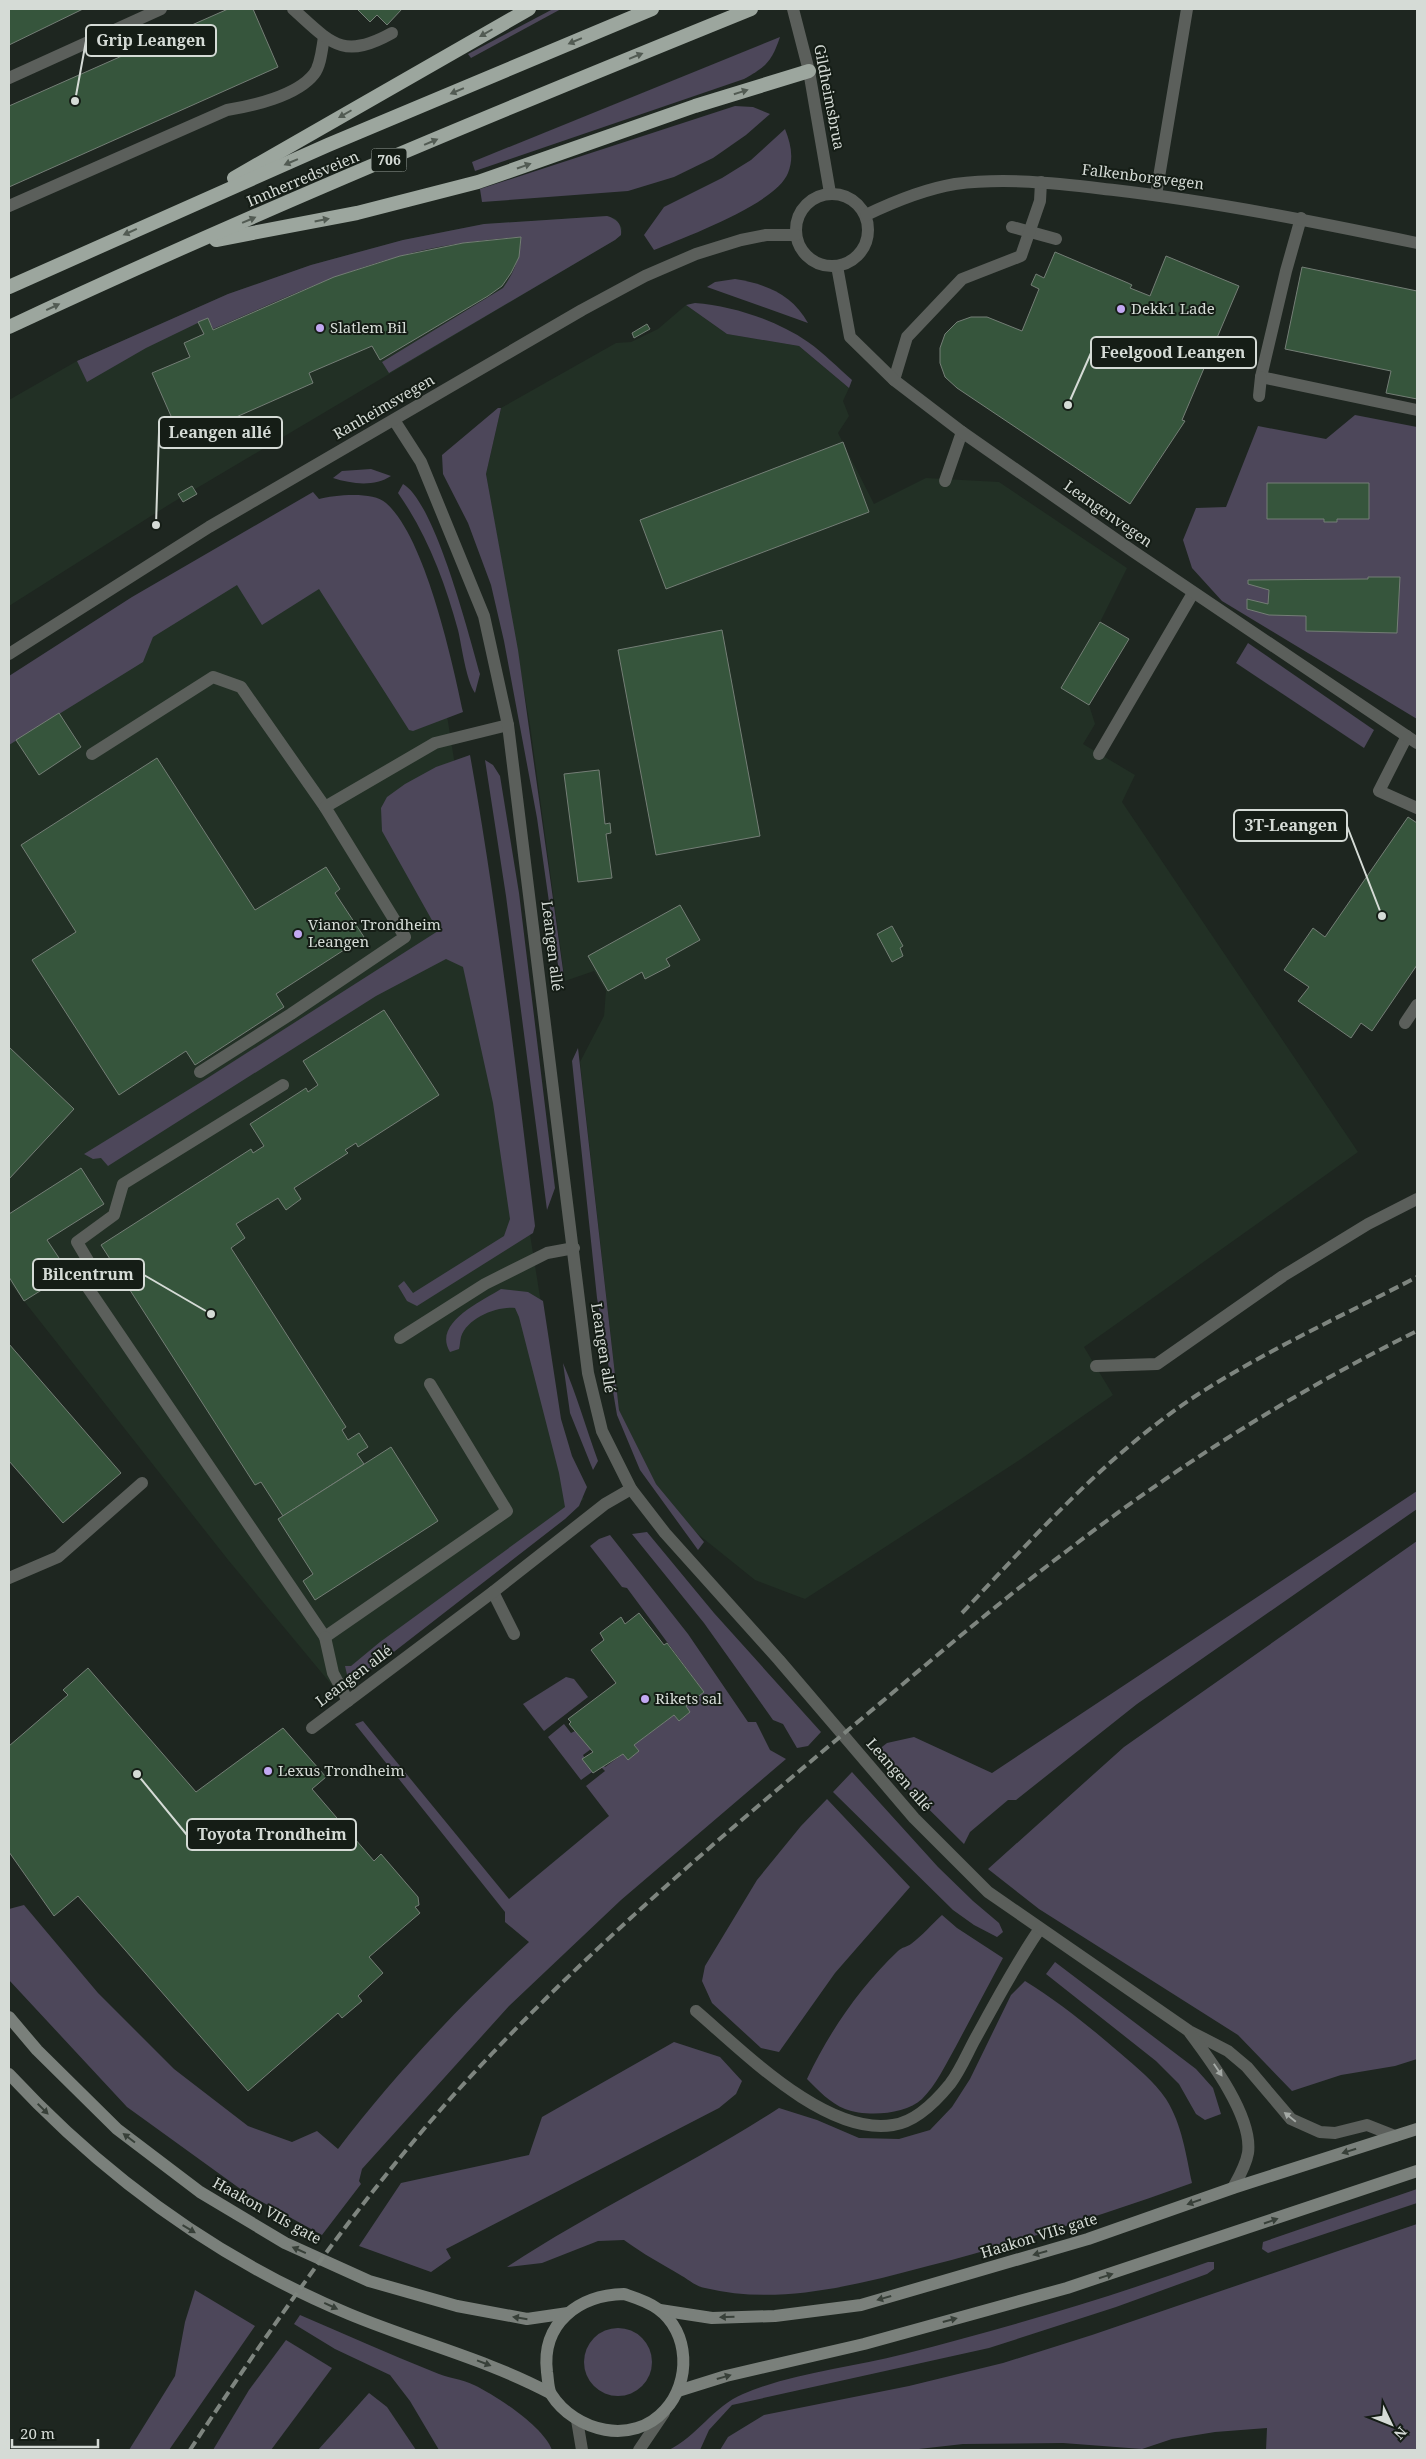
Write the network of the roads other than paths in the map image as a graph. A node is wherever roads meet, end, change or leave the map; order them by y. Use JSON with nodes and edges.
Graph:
{"nodes":[{"id":1,"x":161,"y":9,"type":"edge"},
{"id":2,"x":293,"y":9,"type":"edge"},
{"id":3,"x":529,"y":9,"type":"edge"},
{"id":4,"x":652,"y":9,"type":"edge"},
{"id":5,"x":751,"y":9,"type":"edge"},
{"id":6,"x":793,"y":9,"type":"edge"},
{"id":7,"x":1187,"y":9,"type":"edge"},
{"id":8,"x":392,"y":33,"type":"dead end"},
{"id":9,"x":324,"y":37,"type":"junction"},
{"id":10,"x":809,"y":71,"type":"junction"},
{"id":11,"x":9,"y":78,"type":"edge"},
{"id":12,"x":1041,"y":182,"type":"junction"},
{"id":13,"x":830,"y":193,"type":"junction"},
{"id":14,"x":1156,"y":195,"type":"junction"},
{"id":15,"x":9,"y":206,"type":"edge"},
{"id":16,"x":174,"y":212,"type":"junction"},
{"id":17,"x":866,"y":214,"type":"junction"},
{"id":18,"x":1301,"y":218,"type":"junction"},
{"id":19,"x":1012,"y":227,"type":"dead end"},
{"id":20,"x":1030,"y":230,"type":"junction"},
{"id":21,"x":796,"y":235,"type":"junction"},
{"id":22,"x":1056,"y":239,"type":"dead end"},
{"id":23,"x":1417,"y":243,"type":"edge"},
{"id":24,"x":188,"y":246,"type":"junction"},
{"id":25,"x":837,"y":266,"type":"junction"},
{"id":26,"x":9,"y":287,"type":"edge"},
{"id":27,"x":9,"y":327,"type":"edge"},
{"id":28,"x":1261,"y":377,"type":"junction"},
{"id":29,"x":894,"y":380,"type":"junction"},
{"id":30,"x":1259,"y":396,"type":"dead end"},
{"id":31,"x":1417,"y":410,"type":"edge"},
{"id":32,"x":394,"y":420,"type":"junction"},
{"id":33,"x":962,"y":432,"type":"junction"},
{"id":34,"x":945,"y":481,"type":"dead end"},
{"id":35,"x":1193,"y":593,"type":"junction"},
{"id":36,"x":9,"y":654,"type":"edge"},
{"id":37,"x":508,"y":725,"type":"junction"},
{"id":38,"x":1412,"y":739,"type":"edge"},
{"id":39,"x":92,"y":754,"type":"dead end"},
{"id":40,"x":1099,"y":754,"type":"dead end"},
{"id":41,"x":325,"y":807,"type":"junction"},
{"id":42,"x":1417,"y":808,"type":"edge"},
{"id":43,"x":1417,"y":1004,"type":"edge"},
{"id":44,"x":1405,"y":1023,"type":"dead end"},
{"id":45,"x":200,"y":1072,"type":"dead end"},
{"id":46,"x":283,"y":1085,"type":"dead end"},
{"id":47,"x":1417,"y":1199,"type":"edge"},
{"id":48,"x":574,"y":1248,"type":"junction"},
{"id":49,"x":400,"y":1338,"type":"dead end"},
{"id":50,"x":1096,"y":1366,"type":"dead end"},
{"id":51,"x":430,"y":1384,"type":"dead end"},
{"id":52,"x":142,"y":1483,"type":"dead end"},
{"id":53,"x":631,"y":1490,"type":"junction"},
{"id":54,"x":9,"y":1578,"type":"edge"},
{"id":55,"x":493,"y":1592,"type":"junction"},
{"id":56,"x":514,"y":1634,"type":"dead end"},
{"id":57,"x":325,"y":1637,"type":"junction"},
{"id":58,"x":348,"y":1701,"type":"junction"},
{"id":59,"x":312,"y":1728,"type":"dead end"},
{"id":60,"x":1039,"y":1930,"type":"junction"},
{"id":61,"x":696,"y":2011,"type":"dead end"},
{"id":62,"x":9,"y":2017,"type":"edge"},
{"id":63,"x":1188,"y":2031,"type":"junction"},
{"id":64,"x":9,"y":2074,"type":"edge"},
{"id":65,"x":1417,"y":2129,"type":"edge"},
{"id":66,"x":1395,"y":2136,"type":"junction"},
{"id":67,"x":1417,"y":2171,"type":"edge"},
{"id":68,"x":1233,"y":2188,"type":"junction"},
{"id":69,"x":660,"y":2310,"type":"junction"},
{"id":70,"x":568,"y":2313,"type":"junction"},
{"id":71,"x":678,"y":2391,"type":"junction"},
{"id":72,"x":550,"y":2393,"type":"junction"},
{"id":73,"x":665,"y":2410,"type":"junction"},
{"id":74,"x":577,"y":2420,"type":"junction"},
{"id":75,"x":582,"y":2450,"type":"edge"},
{"id":76,"x":639,"y":2450,"type":"edge"}],
"edges":[{"from":1,"to":11,"type":"street"},
{"from":2,"to":9,"type":"street"},
{"from":3,"to":16,"type":"highway","number":"706","one_way":true},
{"from":4,"to":16,"type":"highway","name":"Innherredsveien","number":"706","one_way":true},
{"from":24,"to":5,"type":"highway","name":"Innherredsveien","number":"706","one_way":true},
{"from":6,"to":10,"type":"street","name":"Gildheimsbrua"},
{"from":7,"to":14,"type":"street"},
{"from":8,"to":9,"type":"street"},
{"from":9,"to":15,"type":"street"},
{"from":10,"to":13,"type":"street","name":"Gildheimsbrua"},
{"from":24,"to":10,"type":"highway","number":"706","one_way":true},
{"from":12,"to":14,"type":"street","name":"Falkenborgvegen"},
{"from":12,"to":17,"type":"street","name":"Falkenborgvegen"},
{"from":12,"to":20,"type":"street"},
{"from":13,"to":17,"type":"street"},
{"from":13,"to":21,"type":"street"},
{"from":14,"to":18,"type":"street","name":"Falkenborgvegen"},
{"from":16,"to":26,"type":"highway","name":"Innherredsveien","number":"706","one_way":true},
{"from":17,"to":25,"type":"street"},
{"from":18,"to":23,"type":"street","name":"Falkenborgvegen"},
{"from":18,"to":28,"type":"street"},
{"from":19,"to":20,"type":"street"},
{"from":20,"to":22,"type":"street"},
{"from":20,"to":29,"type":"street"},
{"from":21,"to":25,"type":"street"},
{"from":21,"to":32,"type":"street","name":"Ranheimsvegen"},
{"from":27,"to":24,"type":"highway","name":"Innherredsveien","number":"706","one_way":true},
{"from":25,"to":29,"type":"street","name":"Leangenvegen"},
{"from":28,"to":30,"type":"street"},
{"from":28,"to":31,"type":"street"},
{"from":29,"to":33,"type":"street","name":"Leangenvegen"},
{"from":32,"to":36,"type":"street","name":"Ranheimsvegen"},
{"from":32,"to":37,"type":"street","name":"Leangen allé"},
{"from":33,"to":34,"type":"street"},
{"from":33,"to":35,"type":"street","name":"Leangenvegen"},
{"from":35,"to":38,"type":"street","name":"Leangenvegen"},
{"from":35,"to":40,"type":"street"},
{"from":37,"to":41,"type":"street"},
{"from":37,"to":48,"type":"street","name":"Leangen allé"},
{"from":38,"to":42,"type":"street"},
{"from":39,"to":41,"type":"street"},
{"from":41,"to":45,"type":"street"},
{"from":43,"to":44,"type":"street"},
{"from":46,"to":57,"type":"street"},
{"from":47,"to":50,"type":"street"},
{"from":48,"to":49,"type":"street"},
{"from":48,"to":53,"type":"street","name":"Leangen allé"},
{"from":51,"to":57,"type":"street"},
{"from":52,"to":54,"type":"street"},
{"from":53,"to":55,"type":"street","name":"Leangen allé"},
{"from":53,"to":60,"type":"street","name":"Leangen allé"},
{"from":55,"to":56,"type":"street"},
{"from":55,"to":58,"type":"street","name":"Leangen allé"},
{"from":57,"to":58,"type":"street"},
{"from":58,"to":59,"type":"street","name":"Leangen allé"},
{"from":60,"to":61,"type":"street"},
{"from":60,"to":63,"type":"street","name":"Leangen allé"},
{"from":70,"to":62,"type":"main road","name":"Haakon VIIs gate","one_way":true},
{"from":66,"to":63,"type":"street","name":"Leangen allé","one_way":true},
{"from":63,"to":68,"type":"street","name":"Leangen allé","one_way":true},
{"from":64,"to":72,"type":"main road","one_way":true},
{"from":65,"to":66,"type":"main road","name":"Haakon VIIs gate"},
{"from":66,"to":68,"type":"main road","name":"Haakon VIIs gate","one_way":true},
{"from":71,"to":67,"type":"main road","one_way":true},
{"from":68,"to":69,"type":"main road","name":"Haakon VIIs gate","one_way":true},
{"from":69,"to":70,"type":"main road"},
{"from":69,"to":71,"type":"main road"},
{"from":70,"to":72,"type":"main road"},
{"from":71,"to":73,"type":"main road"},
{"from":72,"to":74,"type":"main road"},
{"from":73,"to":74,"type":"main road"},
{"from":73,"to":76,"type":"street"},
{"from":74,"to":75,"type":"street"}]}
